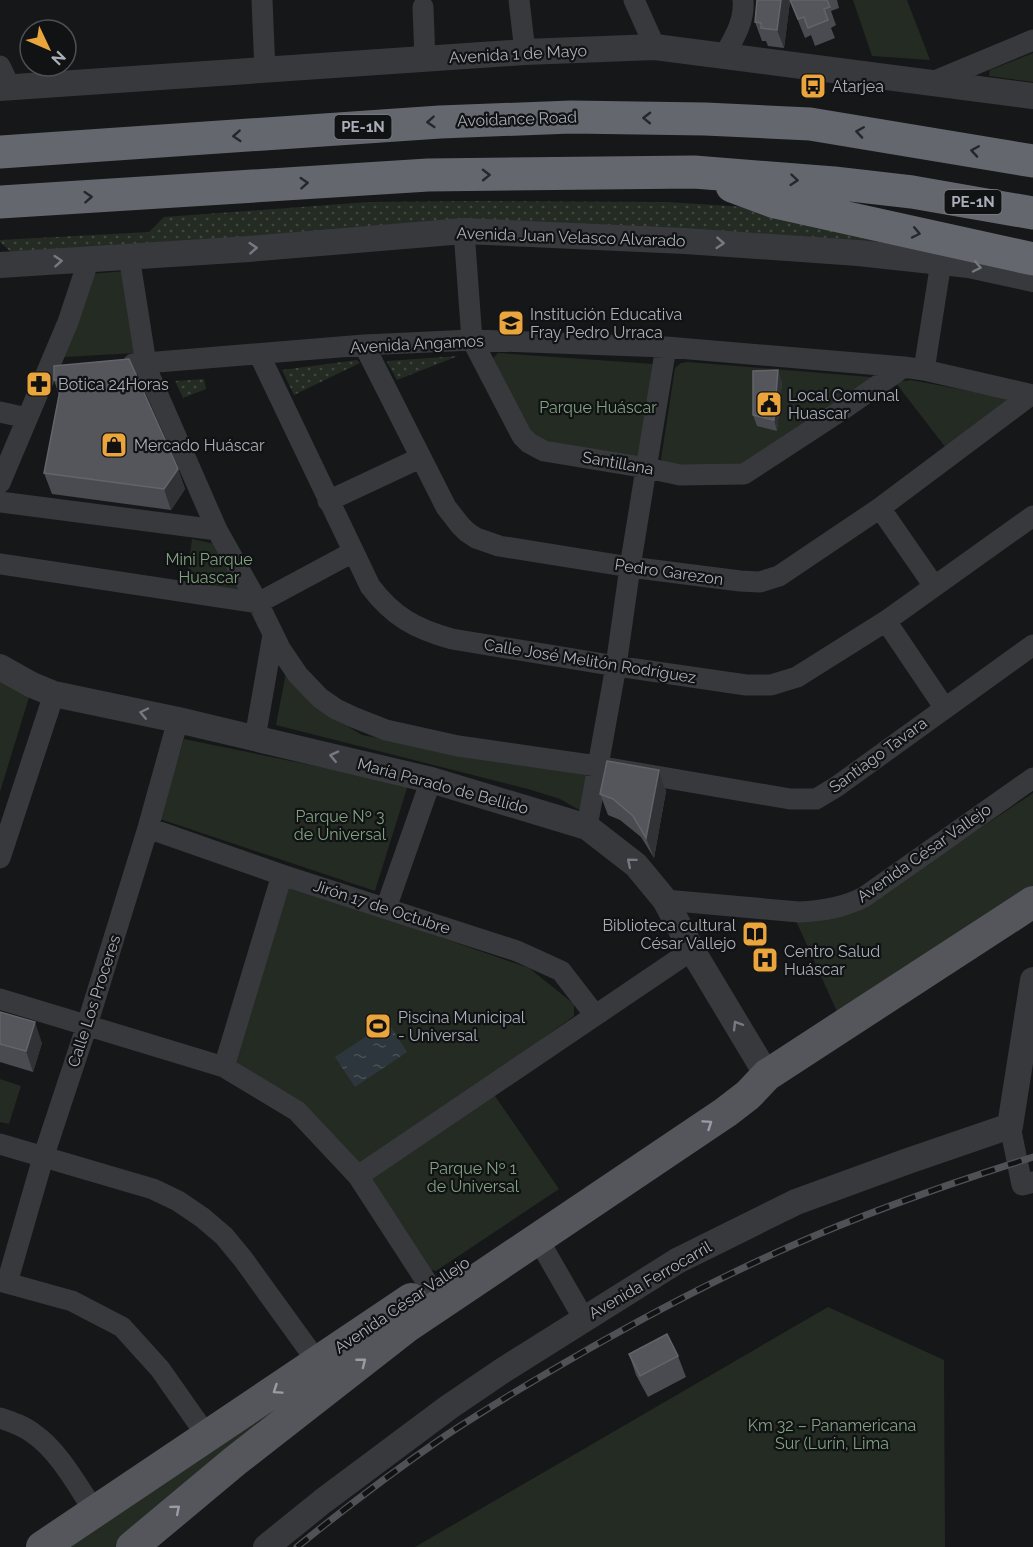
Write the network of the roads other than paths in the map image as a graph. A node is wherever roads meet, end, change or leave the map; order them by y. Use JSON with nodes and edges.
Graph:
{"nodes":[{"id":1,"x":262,"y":0,"type":"edge"},
{"id":2,"x":519,"y":0,"type":"edge"},
{"id":3,"x":634,"y":0,"type":"edge"},
{"id":4,"x":743,"y":0,"type":"edge"},
{"id":5,"x":423,"y":8,"type":"dead end"},
{"id":6,"x":1033,"y":40,"type":"edge"},
{"id":7,"x":655,"y":47,"type":"junction"},
{"id":8,"x":525,"y":52,"type":"junction"},
{"id":9,"x":724,"y":56,"type":"junction"},
{"id":10,"x":425,"y":60,"type":"junction"},
{"id":11,"x":265,"y":71,"type":"junction"},
{"id":12,"x":3,"y":81,"type":"edge"},
{"id":13,"x":930,"y":83,"type":"junction"},
{"id":14,"x":1033,"y":96,"type":"edge"},
{"id":15,"x":0,"y":152,"type":"edge"},
{"id":16,"x":1033,"y":161,"type":"edge"},
{"id":17,"x":694,"y":172,"type":"junction"},
{"id":18,"x":0,"y":202,"type":"edge"},
{"id":19,"x":1033,"y":213,"type":"edge"},
{"id":20,"x":464,"y":231,"type":"junction"},
{"id":21,"x":129,"y":256,"type":"junction"},
{"id":22,"x":90,"y":259,"type":"junction"},
{"id":23,"x":1033,"y":259,"type":"edge"},
{"id":24,"x":941,"y":262,"type":"junction"},
{"id":25,"x":0,"y":265,"type":"edge"},
{"id":26,"x":1033,"y":279,"type":"edge"},
{"id":27,"x":472,"y":340,"type":"junction"},
{"id":28,"x":364,"y":345,"type":"junction"},
{"id":29,"x":666,"y":347,"type":"junction"},
{"id":30,"x":259,"y":354,"type":"junction"},
{"id":31,"x":146,"y":363,"type":"junction"},
{"id":32,"x":114,"y":365,"type":"edge"},
{"id":33,"x":70,"y":368,"type":"edge"},
{"id":34,"x":49,"y":369,"type":"junction"},
{"id":35,"x":914,"y":369,"type":"junction"},
{"id":36,"x":1032,"y":395,"type":"edge"},
{"id":37,"x":0,"y":412,"type":"edge"},
{"id":38,"x":27,"y":418,"type":"junction"},
{"id":39,"x":420,"y":458,"type":"junction"},
{"id":40,"x":646,"y":468,"type":"junction"},
{"id":41,"x":0,"y":483,"type":"edge"},
{"id":42,"x":328,"y":501,"type":"junction"},
{"id":43,"x":0,"y":502,"type":"edge"},
{"id":44,"x":880,"y":508,"type":"junction"},
{"id":45,"x":1033,"y":516,"type":"edge"},
{"id":46,"x":217,"y":530,"type":"junction"},
{"id":47,"x":353,"y":552,"type":"junction"},
{"id":48,"x":0,"y":564,"type":"edge"},
{"id":49,"x":630,"y":567,"type":"junction"},
{"id":50,"x":934,"y":586,"type":"junction"},
{"id":51,"x":258,"y":603,"type":"junction"},
{"id":52,"x":886,"y":621,"type":"junction"},
{"id":53,"x":273,"y":635,"type":"junction"},
{"id":54,"x":1030,"y":652,"type":"edge"},
{"id":55,"x":616,"y":666,"type":"junction"},
{"id":56,"x":0,"y":667,"type":"edge"},
{"id":57,"x":54,"y":694,"type":"junction"},
{"id":58,"x":944,"y":707,"type":"junction"},
{"id":59,"x":178,"y":720,"type":"junction"},
{"id":60,"x":255,"y":738,"type":"junction"},
{"id":61,"x":597,"y":766,"type":"junction"},
{"id":62,"x":1033,"y":778,"type":"edge"},
{"id":63,"x":431,"y":780,"type":"junction"},
{"id":64,"x":587,"y":827,"type":"junction"},
{"id":65,"x":148,"y":828,"type":"junction"},
{"id":66,"x":0,"y":858,"type":"edge"},
{"id":67,"x":282,"y":875,"type":"junction"},
{"id":68,"x":665,"y":900,"type":"junction"},
{"id":69,"x":1033,"y":902,"type":"edge"},
{"id":70,"x":386,"y":908,"type":"junction"},
{"id":71,"x":692,"y":950,"type":"junction"},
{"id":72,"x":1033,"y":980,"type":"edge"},
{"id":73,"x":0,"y":999,"type":"edge"},
{"id":74,"x":595,"y":1015,"type":"junction"},
{"id":75,"x":87,"y":1025,"type":"junction"},
{"id":76,"x":224,"y":1067,"type":"junction"},
{"id":77,"x":767,"y":1075,"type":"junction"},
{"id":78,"x":1010,"y":1126,"type":"junction"},
{"id":79,"x":0,"y":1144,"type":"edge"},
{"id":80,"x":43,"y":1158,"type":"junction"},
{"id":81,"x":358,"y":1176,"type":"junction"},
{"id":82,"x":1028,"y":1183,"type":"edge"},
{"id":83,"x":538,"y":1239,"type":"junction"},
{"id":84,"x":3,"y":1282,"type":"edge"},
{"id":85,"x":435,"y":1296,"type":"junction"},
{"id":86,"x":584,"y":1320,"type":"junction"},
{"id":87,"x":324,"y":1374,"type":"junction"},
{"id":88,"x":0,"y":1418,"type":"edge"},
{"id":89,"x":207,"y":1436,"type":"junction"},
{"id":90,"x":95,"y":1512,"type":"junction"},
{"id":91,"x":42,"y":1547,"type":"edge"},
{"id":92,"x":132,"y":1547,"type":"edge"},
{"id":93,"x":266,"y":1547,"type":"edge"}],
"edges":[{"from":1,"to":11,"type":"street"},
{"from":2,"to":8,"type":"street"},
{"from":3,"to":7,"type":"street"},
{"from":4,"to":9,"type":"street"},
{"from":5,"to":10,"type":"street"},
{"from":6,"to":13,"type":"street"},
{"from":7,"to":8,"type":"street","name":"Avenida 1 de Mayo"},
{"from":7,"to":9,"type":"street","name":"Avenida 1 de Mayo"},
{"from":8,"to":10,"type":"street","name":"Avenida 1 de Mayo"},
{"from":9,"to":13,"type":"street","name":"Avenida 1 de Mayo"},
{"from":10,"to":11,"type":"street","name":"Avenida 1 de Mayo"},
{"from":11,"to":12,"type":"street","name":"Avenida 1 de Mayo"},
{"from":13,"to":14,"type":"street","name":"Avenida 1 de Mayo"},
{"from":16,"to":15,"type":"highway","name":"Avoidance Road","number":"PE-1N","one_way":true},
{"from":18,"to":17,"type":"highway","number":"PE-1N","one_way":true},
{"from":17,"to":19,"type":"highway","number":"PE-1N","one_way":true},
{"from":17,"to":23,"type":"highway","one_way":true},
{"from":21,"to":20,"type":"street","name":"Avenida Juan Velasco Alvarado","one_way":true},
{"from":20,"to":24,"type":"street","name":"Avenida Juan Velasco Alvarado","one_way":true},
{"from":20,"to":27,"type":"street","name":"Santillana"},
{"from":21,"to":22,"type":"street","name":"Avenida Juan Velasco Alvarado"},
{"from":21,"to":31,"type":"street","name":"Santiago Tavara"},
{"from":25,"to":22,"type":"street","name":"Avenida Juan Velasco Alvarado","one_way":true},
{"from":22,"to":34,"type":"street"},
{"from":24,"to":26,"type":"street","name":"Avenida Juan Velasco Alvarado","one_way":true},
{"from":24,"to":35,"type":"street"},
{"from":27,"to":28,"type":"street","name":"Avenida Angamos"},
{"from":27,"to":29,"type":"street","name":"Avenida Angamos"},
{"from":27,"to":40,"type":"street","name":"Santillana"},
{"from":28,"to":30,"type":"street","name":"Avenida Angamos"},
{"from":28,"to":39,"type":"street","name":"Pedro Garezon"},
{"from":29,"to":35,"type":"street","name":"Avenida Angamos"},
{"from":29,"to":40,"type":"street"},
{"from":30,"to":31,"type":"street","name":"Avenida Angamos"},
{"from":30,"to":42,"type":"street","name":"Calle José Melitón Rodríguez"},
{"from":31,"to":32,"type":"street","name":"Avenida Angamos"},
{"from":31,"to":46,"type":"street","name":"Santiago Tavara"},
{"from":33,"to":34,"type":"street"},
{"from":34,"to":38,"type":"street"},
{"from":35,"to":36,"type":"street","name":"Avenida Angamos"},
{"from":35,"to":40,"type":"street","name":"Santillana"},
{"from":36,"to":44,"type":"street","name":"Pedro Garezon"},
{"from":37,"to":38,"type":"street"},
{"from":38,"to":41,"type":"street"},
{"from":39,"to":42,"type":"street"},
{"from":39,"to":49,"type":"street","name":"Pedro Garezon"},
{"from":40,"to":49,"type":"street"},
{"from":42,"to":47,"type":"street","name":"Calle José Melitón Rodríguez"},
{"from":43,"to":46,"type":"street"},
{"from":44,"to":49,"type":"street","name":"Pedro Garezon"},
{"from":44,"to":50,"type":"street"},
{"from":45,"to":50,"type":"street","name":"Calle José Melitón Rodríguez"},
{"from":46,"to":51,"type":"street","name":"Santiago Tavara"},
{"from":47,"to":51,"type":"street"},
{"from":47,"to":55,"type":"street","name":"Calle José Melitón Rodríguez"},
{"from":48,"to":51,"type":"street"},
{"from":49,"to":55,"type":"street"},
{"from":50,"to":52,"type":"street","name":"Calle José Melitón Rodríguez"},
{"from":51,"to":53,"type":"street","name":"Santiago Tavara"},
{"from":52,"to":55,"type":"street","name":"Calle José Melitón Rodríguez"},
{"from":52,"to":58,"type":"street"},
{"from":53,"to":60,"type":"street"},
{"from":53,"to":61,"type":"street","name":"Santiago Tavara"},
{"from":54,"to":58,"type":"street","name":"Santiago Tavara"},
{"from":55,"to":61,"type":"street"},
{"from":56,"to":57,"type":"street","name":"María Parado de Bellido"},
{"from":59,"to":57,"type":"street","name":"María Parado de Bellido","one_way":true},
{"from":57,"to":66,"type":"street"},
{"from":58,"to":61,"type":"street","name":"Santiago Tavara"},
{"from":59,"to":60,"type":"street","name":"María Parado de Bellido"},
{"from":59,"to":65,"type":"street","name":"Calle Los Proceres"},
{"from":63,"to":60,"type":"street","name":"María Parado de Bellido","one_way":true},
{"from":61,"to":64,"type":"street"},
{"from":62,"to":68,"type":"street","name":"Avenida César Vallejo"},
{"from":63,"to":64,"type":"street","name":"María Parado de Bellido"},
{"from":63,"to":70,"type":"street"},
{"from":68,"to":64,"type":"street","name":"María Parado de Bellido","one_way":true},
{"from":65,"to":67,"type":"street","name":"Jirón 17 de Octubre"},
{"from":65,"to":75,"type":"street","name":"Calle Los Proceres"},
{"from":67,"to":70,"type":"street","name":"Jirón 17 de Octubre"},
{"from":67,"to":76,"type":"street"},
{"from":68,"to":71,"type":"street","name":"María Parado de Bellido"},
{"from":69,"to":77,"type":"main road","name":"Avenida César Vallejo"},
{"from":70,"to":74,"type":"street","name":"Jirón 17 de Octubre"},
{"from":71,"to":74,"type":"street"},
{"from":77,"to":71,"type":"street","name":"María Parado de Bellido","one_way":true},
{"from":72,"to":78,"type":"street"},
{"from":73,"to":75,"type":"street"},
{"from":74,"to":81,"type":"street"},
{"from":75,"to":76,"type":"street"},
{"from":75,"to":80,"type":"street","name":"Calle Los Proceres"},
{"from":76,"to":81,"type":"street"},
{"from":83,"to":77,"type":"main road","name":"Avenida César Vallejo","one_way":true},
{"from":77,"to":85,"type":"main road","name":"Avenida César Vallejo"},
{"from":78,"to":82,"type":"street"},
{"from":78,"to":86,"type":"street","name":"Avenida Ferrocarril"},
{"from":79,"to":80,"type":"street"},
{"from":80,"to":84,"type":"street","name":"Calle Los Proceres"},
{"from":80,"to":87,"type":"street"},
{"from":81,"to":85,"type":"street"},
{"from":83,"to":85,"type":"main road","name":"Avenida César Vallejo"},
{"from":83,"to":86,"type":"street"},
{"from":84,"to":89,"type":"street"},
{"from":85,"to":87,"type":"main road","name":"Avenida César Vallejo"},
{"from":86,"to":93,"type":"street","name":"Avenida Ferrocarril"},
{"from":87,"to":89,"type":"main road","name":"Avenida César Vallejo","one_way":true},
{"from":92,"to":87,"type":"main road","name":"Avenida César Vallejo","one_way":true},
{"from":88,"to":90,"type":"street"},
{"from":89,"to":90,"type":"main road","name":"Avenida César Vallejo"},
{"from":90,"to":91,"type":"main road","name":"Avenida César Vallejo"}]}
